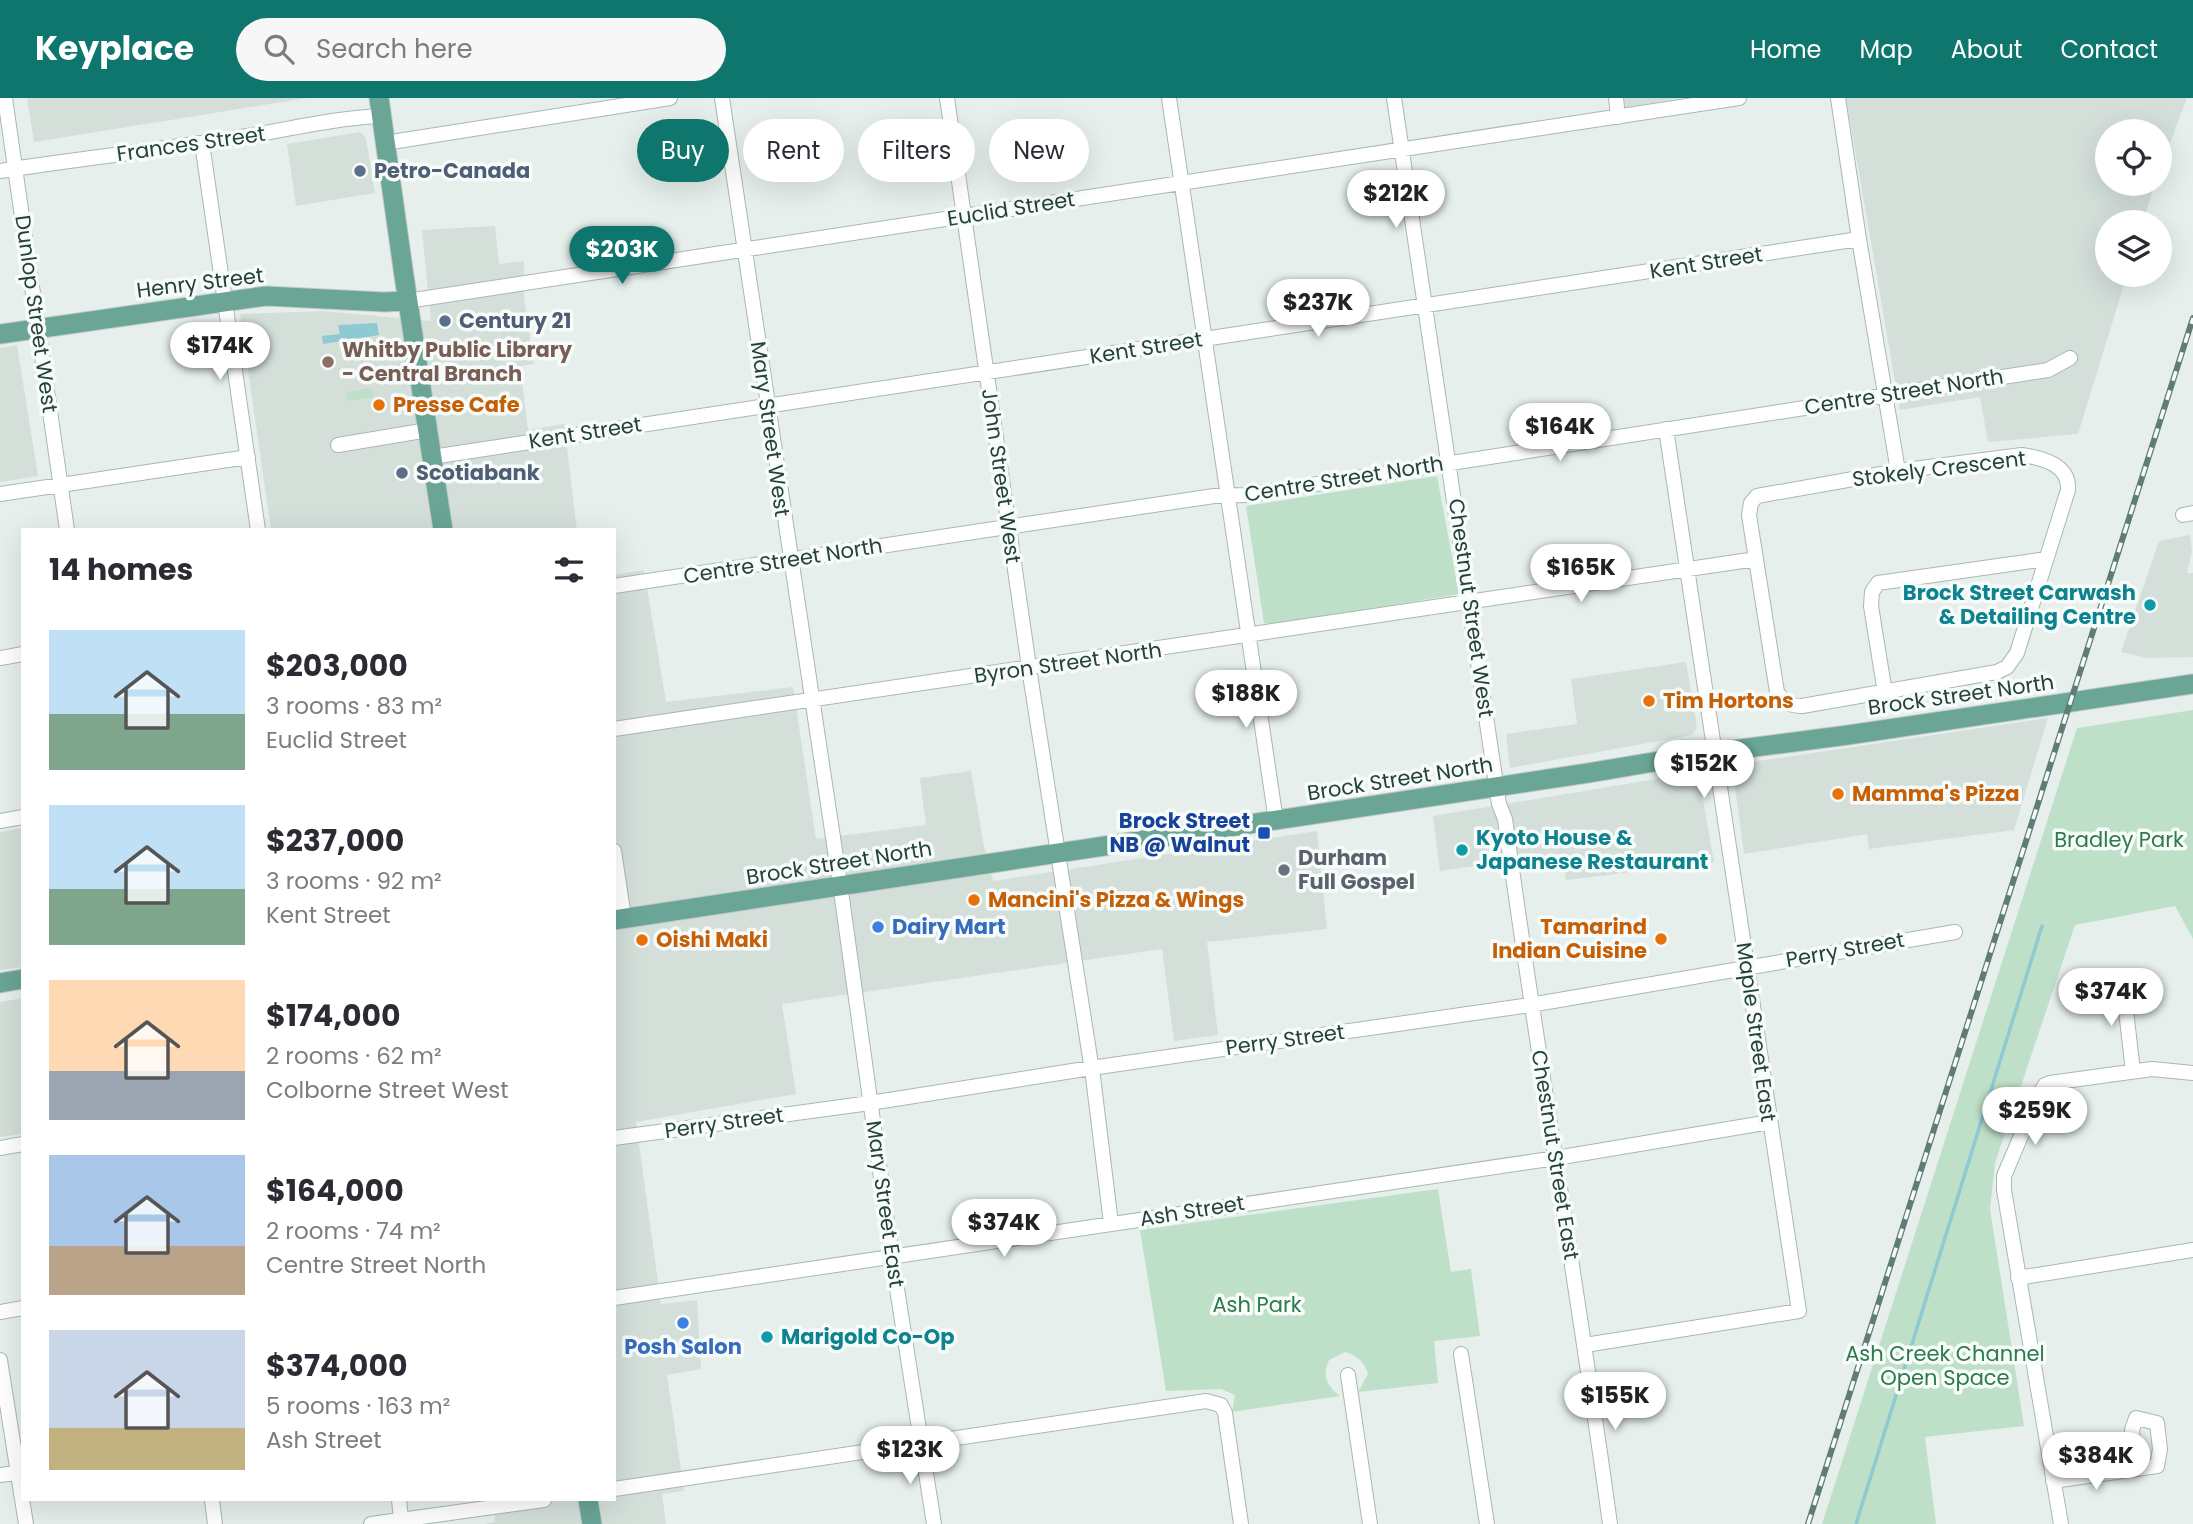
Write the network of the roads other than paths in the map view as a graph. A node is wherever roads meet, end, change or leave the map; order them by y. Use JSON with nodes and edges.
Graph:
{"nodes":[{"id":1,"x":5,"y":98,"type":"edge"},
{"id":2,"x":670,"y":98,"type":"edge"},
{"id":3,"x":722,"y":98,"type":"edge"},
{"id":4,"x":947,"y":98,"type":"edge"},
{"id":5,"x":1169,"y":98,"type":"edge"},
{"id":6,"x":1394,"y":98,"type":"edge"},
{"id":7,"x":1616,"y":98,"type":"edge"},
{"id":8,"x":1739,"y":98,"type":"edge"},
{"id":9,"x":1838,"y":98,"type":"edge"},
{"id":10,"x":380,"y":107,"type":"edge"},
{"id":11,"x":1618,"y":117,"type":"junction"},
{"id":12,"x":202,"y":143,"type":"junction"},
{"id":13,"x":385,"y":143,"type":"junction"},
{"id":14,"x":1402,"y":149,"type":"junction"},
{"id":15,"x":16,"y":169,"type":"junction"},
{"id":16,"x":0,"y":171,"type":"edge"},
{"id":17,"x":1181,"y":183,"type":"junction"},
{"id":18,"x":964,"y":216,"type":"junction"},
{"id":19,"x":1859,"y":239,"type":"junction"},
{"id":20,"x":743,"y":250,"type":"junction"},
{"id":21,"x":224,"y":301,"type":"junction"},
{"id":22,"x":407,"y":301,"type":"junction"},
{"id":23,"x":1424,"y":306,"type":"junction"},
{"id":24,"x":39,"y":328,"type":"junction"},
{"id":25,"x":0,"y":334,"type":"edge"},
{"id":26,"x":1206,"y":339,"type":"junction"},
{"id":27,"x":2070,"y":358,"type":"dead end"},
{"id":28,"x":987,"y":372,"type":"junction"},
{"id":29,"x":1885,"y":396,"type":"junction"},
{"id":30,"x":767,"y":405,"type":"junction"},
{"id":31,"x":1666,"y":429,"type":"junction"},
{"id":32,"x":428,"y":430,"type":"junction"},
{"id":33,"x":338,"y":445,"type":"dead end"},
{"id":34,"x":248,"y":457,"type":"junction"},
{"id":35,"x":432,"y":457,"type":"junction"},
{"id":36,"x":1449,"y":463,"type":"junction"},
{"id":37,"x":1898,"y":471,"type":"junction"},
{"id":38,"x":60,"y":485,"type":"junction"},
{"id":39,"x":0,"y":494,"type":"edge"},
{"id":40,"x":1229,"y":496,"type":"junction"},
{"id":41,"x":1009,"y":527,"type":"junction"},
{"id":42,"x":67,"y":528,"type":"edge"},
{"id":43,"x":258,"y":528,"type":"edge"},
{"id":44,"x":443,"y":528,"type":"edge"},
{"id":45,"x":1756,"y":559,"type":"junction"},
{"id":46,"x":2046,"y":559,"type":"junction"},
{"id":47,"x":790,"y":561,"type":"junction"},
{"id":48,"x":1687,"y":570,"type":"junction"},
{"id":49,"x":616,"y":586,"type":"edge"},
{"id":50,"x":1470,"y":603,"type":"junction"},
{"id":51,"x":1250,"y":635,"type":"junction"},
{"id":52,"x":21,"y":654,"type":"edge"},
{"id":53,"x":0,"y":658,"type":"edge"},
{"id":54,"x":1029,"y":669,"type":"junction"},
{"id":55,"x":2193,"y":684,"type":"edge"},
{"id":56,"x":1885,"y":693,"type":"junction"},
{"id":57,"x":811,"y":701,"type":"junction"},
{"id":58,"x":616,"y":729,"type":"edge"},
{"id":59,"x":1714,"y":752,"type":"junction"},
{"id":60,"x":1497,"y":787,"type":"junction"},
{"id":61,"x":21,"y":817,"type":"edge"},
{"id":62,"x":0,"y":821,"type":"edge"},
{"id":63,"x":1276,"y":821,"type":"junction"},
{"id":64,"x":1056,"y":853,"type":"junction"},
{"id":65,"x":616,"y":878,"type":"edge"},
{"id":66,"x":839,"y":884,"type":"junction"},
{"id":67,"x":619,"y":919,"type":"edge"},
{"id":68,"x":1955,"y":932,"type":"dead end"},
{"id":69,"x":1747,"y":967,"type":"junction"},
{"id":70,"x":21,"y":979,"type":"edge"},
{"id":71,"x":0,"y":983,"type":"edge"},
{"id":72,"x":2129,"y":985,"type":"dead end"},
{"id":73,"x":1530,"y":1005,"type":"junction"},
{"id":74,"x":1091,"y":1068,"type":"junction"},
{"id":75,"x":2133,"y":1072,"type":"junction"},
{"id":76,"x":2193,"y":1073,"type":"edge"},
{"id":77,"x":870,"y":1104,"type":"junction"},
{"id":78,"x":1770,"y":1122,"type":"junction"},
{"id":79,"x":616,"y":1139,"type":"edge"},
{"id":80,"x":21,"y":1144,"type":"edge"},
{"id":81,"x":0,"y":1148,"type":"edge"},
{"id":82,"x":1556,"y":1158,"type":"junction"},
{"id":83,"x":1111,"y":1223,"type":"junction"},
{"id":84,"x":2193,"y":1250,"type":"edge"},
{"id":85,"x":892,"y":1257,"type":"junction"},
{"id":86,"x":2018,"y":1278,"type":"junction"},
{"id":87,"x":616,"y":1298,"type":"edge"},
{"id":88,"x":21,"y":1308,"type":"edge"},
{"id":89,"x":0,"y":1312,"type":"edge"},
{"id":90,"x":1585,"y":1345,"type":"junction"},
{"id":91,"x":1461,"y":1354,"type":"dead end"},
{"id":92,"x":0,"y":1360,"type":"edge"},
{"id":93,"x":1348,"y":1375,"type":"dead end"},
{"id":94,"x":922,"y":1443,"type":"junction"},
{"id":95,"x":2135,"y":1469,"type":"dead end"},
{"id":96,"x":20,"y":1472,"type":"edge"},
{"id":97,"x":0,"y":1475,"type":"edge"},
{"id":98,"x":2053,"y":1480,"type":"junction"},
{"id":99,"x":616,"y":1489,"type":"edge"},
{"id":100,"x":23,"y":1501,"type":"edge"},
{"id":101,"x":212,"y":1501,"type":"edge"},
{"id":102,"x":399,"y":1501,"type":"edge"},
{"id":103,"x":536,"y":1501,"type":"edge"},
{"id":104,"x":588,"y":1501,"type":"edge"},
{"id":105,"x":401,"y":1519,"type":"junction"},
{"id":106,"x":26,"y":1524,"type":"edge"},
{"id":107,"x":215,"y":1524,"type":"edge"},
{"id":108,"x":371,"y":1524,"type":"edge"},
{"id":109,"x":592,"y":1524,"type":"edge"},
{"id":110,"x":934,"y":1524,"type":"edge"},
{"id":111,"x":1241,"y":1524,"type":"edge"},
{"id":112,"x":1370,"y":1524,"type":"edge"},
{"id":113,"x":1487,"y":1524,"type":"edge"},
{"id":114,"x":1610,"y":1524,"type":"edge"},
{"id":115,"x":2061,"y":1524,"type":"edge"}],
"edges":[{"from":1,"to":15,"type":"street","name":"Dunlop Street West"},
{"from":2,"to":13,"type":"street"},
{"from":3,"to":20,"type":"street","name":"Mary Street West"},
{"from":4,"to":18,"type":"street","name":"John Street West"},
{"from":5,"to":17,"type":"street"},
{"from":6,"to":14,"type":"street","name":"Chestnut Street West"},
{"from":7,"to":11,"type":"street"},
{"from":8,"to":11,"type":"street","name":"Euclid Street"},
{"from":9,"to":19,"type":"street"},
{"from":10,"to":12,"type":"street","name":"Frances Street"},
{"from":10,"to":13,"type":"main road"},
{"from":11,"to":14,"type":"street","name":"Euclid Street"},
{"from":12,"to":15,"type":"street","name":"Frances Street"},
{"from":12,"to":21,"type":"street"},
{"from":13,"to":22,"type":"main road"},
{"from":14,"to":17,"type":"street","name":"Euclid Street"},
{"from":14,"to":23,"type":"street","name":"Chestnut Street West"},
{"from":15,"to":16,"type":"street","name":"Frances Street"},
{"from":15,"to":24,"type":"street","name":"Dunlop Street West"},
{"from":17,"to":18,"type":"street","name":"Euclid Street"},
{"from":17,"to":26,"type":"street"},
{"from":18,"to":20,"type":"street","name":"Euclid Street"},
{"from":18,"to":28,"type":"street","name":"John Street West"},
{"from":19,"to":23,"type":"street","name":"Kent Street"},
{"from":19,"to":29,"type":"street"},
{"from":20,"to":22,"type":"street","name":"Euclid Street"},
{"from":20,"to":30,"type":"street","name":"Mary Street West"},
{"from":21,"to":22,"type":"main road","name":"Henry Street"},
{"from":21,"to":24,"type":"main road","name":"Henry Street"},
{"from":21,"to":34,"type":"street"},
{"from":22,"to":32,"type":"main road"},
{"from":23,"to":26,"type":"street","name":"Kent Street"},
{"from":23,"to":36,"type":"street","name":"Chestnut Street West"},
{"from":24,"to":25,"type":"main road","name":"Henry Street"},
{"from":24,"to":38,"type":"street","name":"Dunlop Street West"},
{"from":26,"to":28,"type":"street","name":"Kent Street"},
{"from":26,"to":40,"type":"street"},
{"from":27,"to":29,"type":"street","name":"Centre Street North"},
{"from":28,"to":30,"type":"street","name":"Kent Street"},
{"from":28,"to":41,"type":"street","name":"John Street West"},
{"from":29,"to":31,"type":"street","name":"Centre Street North"},
{"from":29,"to":37,"type":"street"},
{"from":30,"to":35,"type":"street","name":"Kent Street"},
{"from":30,"to":47,"type":"street","name":"Mary Street West"},
{"from":31,"to":36,"type":"street","name":"Centre Street North"},
{"from":31,"to":48,"type":"street","name":"Maple Street East"},
{"from":32,"to":33,"type":"street"},
{"from":32,"to":35,"type":"main road"},
{"from":34,"to":38,"type":"street"},
{"from":34,"to":43,"type":"street"},
{"from":35,"to":44,"type":"main road"},
{"from":36,"to":40,"type":"street","name":"Centre Street North"},
{"from":36,"to":50,"type":"street","name":"Chestnut Street West"},
{"from":37,"to":45,"type":"street","name":"Stokely Crescent"},
{"from":37,"to":46,"type":"street","name":"Stokely Crescent"},
{"from":38,"to":39,"type":"street"},
{"from":38,"to":42,"type":"street","name":"Dunlop Street West"},
{"from":40,"to":41,"type":"street","name":"Centre Street North"},
{"from":40,"to":51,"type":"street"},
{"from":41,"to":47,"type":"street","name":"Centre Street North"},
{"from":41,"to":54,"type":"street","name":"John Street West"},
{"from":45,"to":48,"type":"street","name":"Byron Street North"},
{"from":45,"to":56,"type":"street","name":"Stokely Crescent"},
{"from":46,"to":56,"type":"street","name":"Stokely Crescent"},
{"from":46,"to":56,"type":"street"},
{"from":47,"to":49,"type":"street","name":"Centre Street North"},
{"from":47,"to":57,"type":"street","name":"Mary Street West"},
{"from":48,"to":50,"type":"street","name":"Byron Street North"},
{"from":48,"to":59,"type":"street","name":"Maple Street East"},
{"from":50,"to":51,"type":"street","name":"Byron Street North"},
{"from":50,"to":60,"type":"street","name":"Chestnut Street West"},
{"from":51,"to":54,"type":"street","name":"Byron Street North"},
{"from":51,"to":63,"type":"street"},
{"from":52,"to":53,"type":"street"},
{"from":54,"to":57,"type":"street","name":"Byron Street North"},
{"from":54,"to":64,"type":"street","name":"John Street West"},
{"from":55,"to":59,"type":"main road","name":"Brock Street North"},
{"from":57,"to":58,"type":"street","name":"Byron Street North"},
{"from":57,"to":66,"type":"street","name":"Mary Street West"},
{"from":59,"to":60,"type":"main road","name":"Brock Street North"},
{"from":59,"to":69,"type":"street","name":"Maple Street East"},
{"from":60,"to":63,"type":"main road","name":"Brock Street North"},
{"from":60,"to":73,"type":"street","name":"Chestnut Street East"},
{"from":61,"to":62,"type":"street"},
{"from":63,"to":64,"type":"main road","name":"Brock Street North"},
{"from":64,"to":66,"type":"main road","name":"Brock Street North"},
{"from":64,"to":74,"type":"street","name":"John Street West"},
{"from":65,"to":67,"type":"street"},
{"from":66,"to":67,"type":"main road","name":"Brock Street North"},
{"from":66,"to":77,"type":"street","name":"Mary Street East"},
{"from":68,"to":69,"type":"street","name":"Perry Street"},
{"from":69,"to":73,"type":"street","name":"Perry Street"},
{"from":69,"to":78,"type":"street","name":"Maple Street East"},
{"from":70,"to":71,"type":"main road"},
{"from":72,"to":75,"type":"street"},
{"from":73,"to":74,"type":"street","name":"Perry Street"},
{"from":73,"to":82,"type":"street","name":"Chestnut Street East"},
{"from":74,"to":77,"type":"street","name":"Perry Street"},
{"from":74,"to":83,"type":"street","name":"John Street West"},
{"from":75,"to":76,"type":"street"},
{"from":75,"to":86,"type":"street"},
{"from":77,"to":79,"type":"street","name":"Perry Street"},
{"from":77,"to":85,"type":"street","name":"Mary Street East"},
{"from":78,"to":82,"type":"street","name":"Ash Street"},
{"from":78,"to":90,"type":"street","name":"Maple Street East"},
{"from":80,"to":81,"type":"street"},
{"from":82,"to":83,"type":"street","name":"Ash Street"},
{"from":82,"to":90,"type":"street","name":"Chestnut Street East"},
{"from":83,"to":85,"type":"street","name":"Ash Street"},
{"from":84,"to":86,"type":"street"},
{"from":85,"to":87,"type":"street","name":"Ash Street"},
{"from":85,"to":94,"type":"street","name":"Mary Street East"},
{"from":86,"to":98,"type":"street"},
{"from":88,"to":89,"type":"street"},
{"from":90,"to":114,"type":"street","name":"Chestnut Street East"},
{"from":91,"to":113,"type":"street"},
{"from":92,"to":96,"type":"street"},
{"from":93,"to":112,"type":"street"},
{"from":94,"to":99,"type":"street"},
{"from":94,"to":110,"type":"street","name":"Mary Street East"},
{"from":94,"to":111,"type":"street"},
{"from":95,"to":98,"type":"street"},
{"from":96,"to":97,"type":"street"},
{"from":98,"to":115,"type":"street"},
{"from":100,"to":106,"type":"street"},
{"from":101,"to":107,"type":"street"},
{"from":102,"to":105,"type":"street"},
{"from":103,"to":105,"type":"street"},
{"from":104,"to":109,"type":"main road"},
{"from":105,"to":108,"type":"street"}]}
